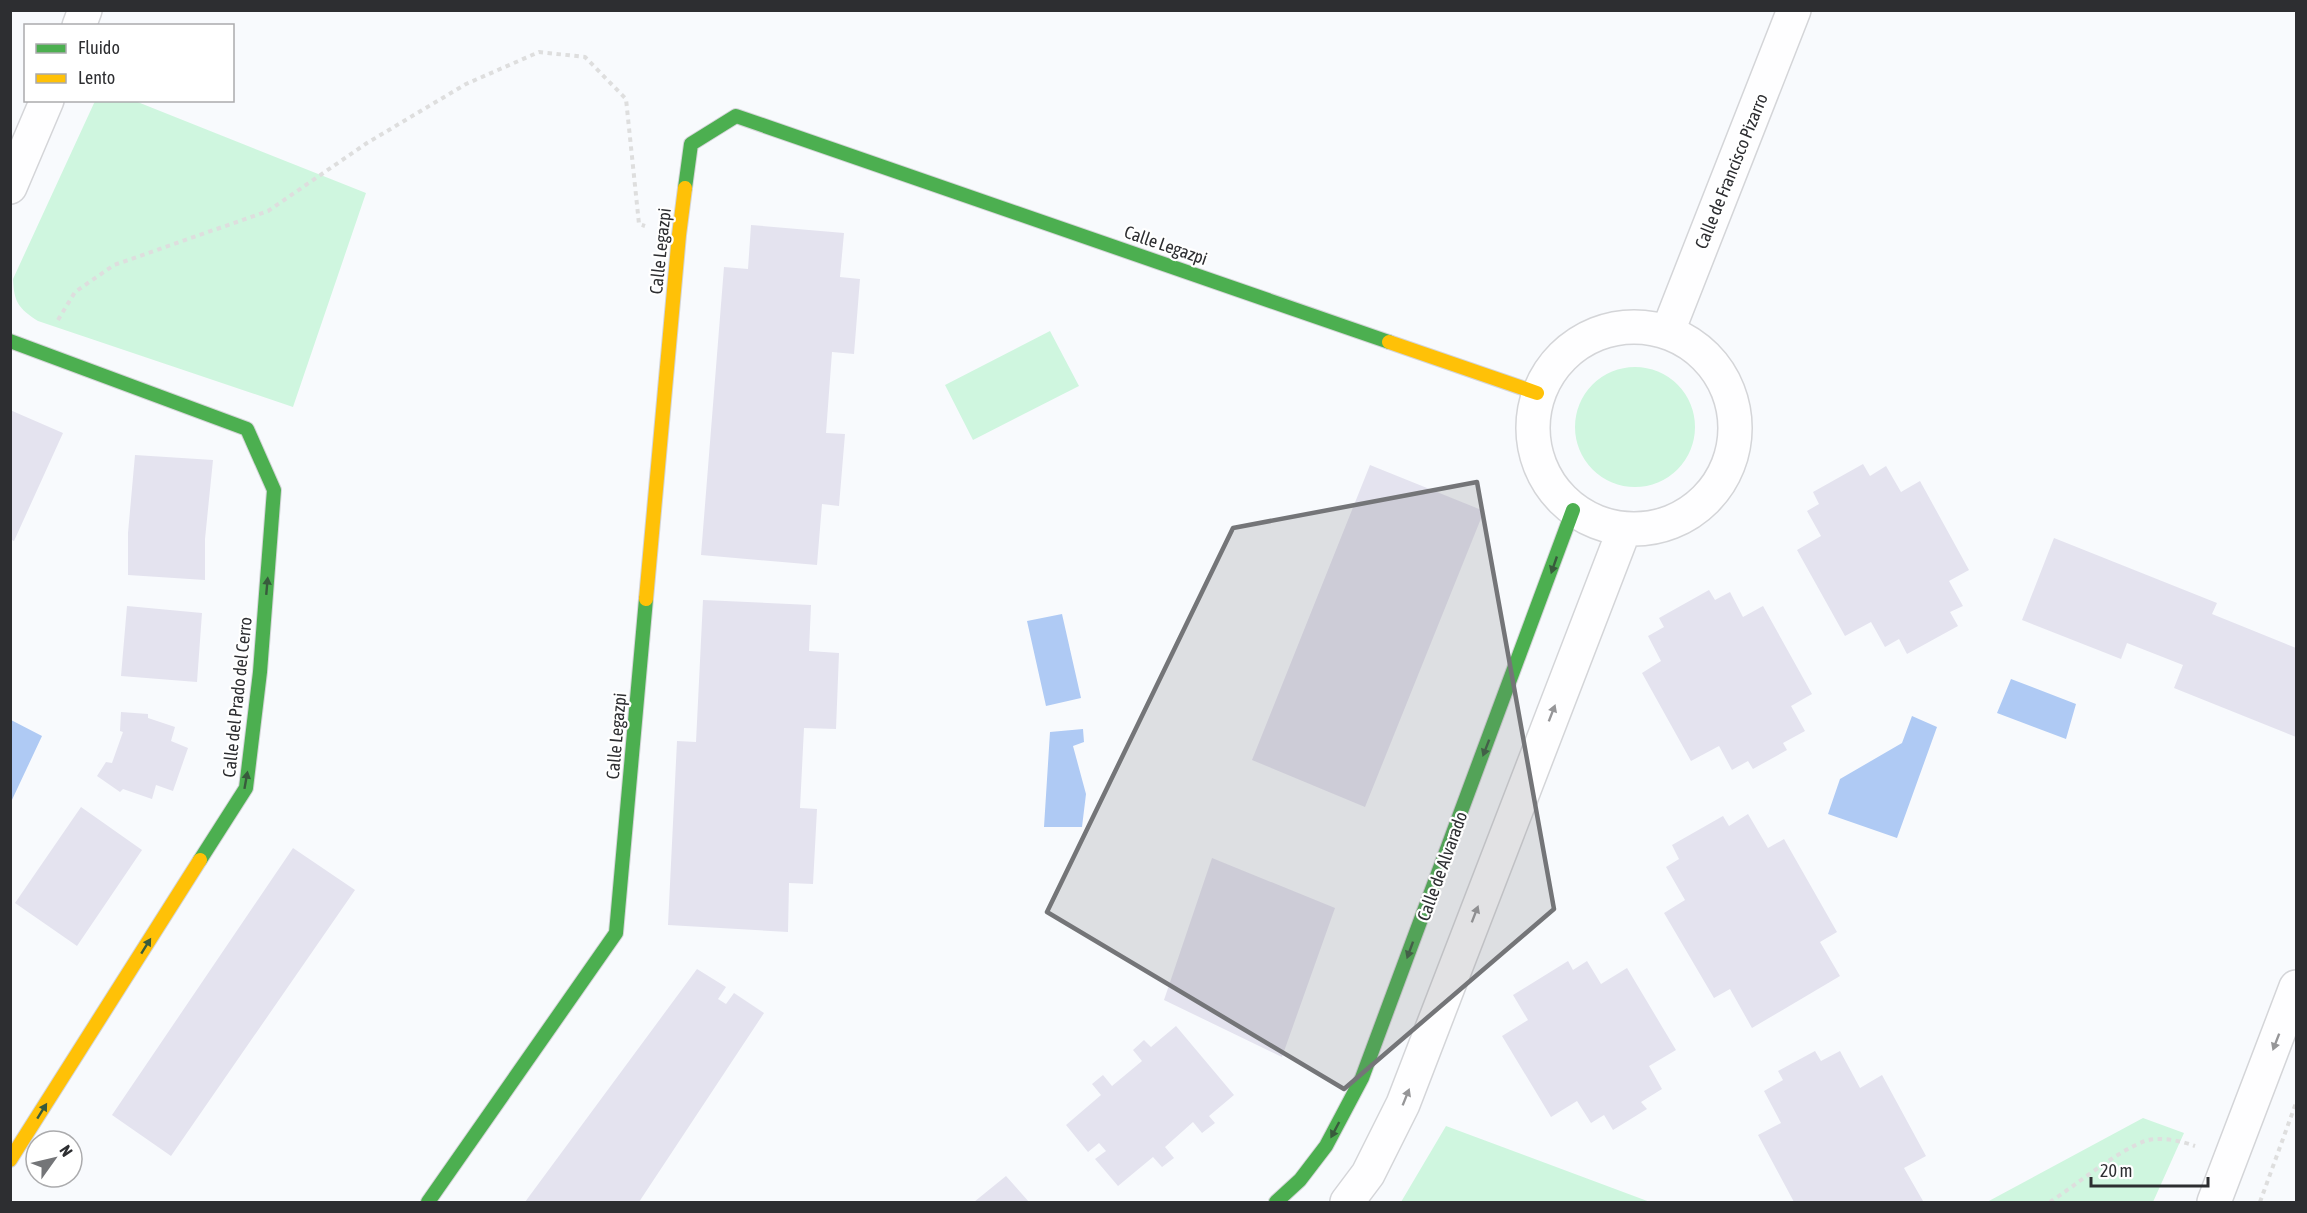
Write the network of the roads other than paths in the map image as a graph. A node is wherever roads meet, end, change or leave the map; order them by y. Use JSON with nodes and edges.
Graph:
{"nodes":[{"id":1,"x":1794,"y":10,"type":"edge"},
{"id":2,"x":46,"y":102,"type":"edge"},
{"id":3,"x":10,"y":187,"type":"edge"},
{"id":4,"x":1668,"y":331,"type":"junction"},
{"id":5,"x":10,"y":341,"type":"edge"},
{"id":6,"x":1537,"y":393,"type":"junction"},
{"id":7,"x":1573,"y":510,"type":"junction"},
{"id":8,"x":1624,"y":530,"type":"junction"},
{"id":9,"x":2296,"y":987,"type":"edge"},
{"id":10,"x":10,"y":1160,"type":"edge"},
{"id":11,"x":428,"y":1203,"type":"edge"},
{"id":12,"x":1276,"y":1203,"type":"edge"},
{"id":13,"x":1347,"y":1203,"type":"edge"},
{"id":14,"x":2214,"y":1203,"type":"edge"}],
"edges":[{"from":1,"to":4,"type":"street","name":"Calle de Francisco Pizarro"},
{"from":2,"to":3,"type":"street"},
{"from":4,"to":6,"type":"street"},
{"from":4,"to":8,"type":"street"},
{"from":10,"to":5,"type":"street","name":"Calle del Prado del Cerro","one_way":true},
{"from":6,"to":7,"type":"street"},
{"from":6,"to":11,"type":"street","name":"Calle Legazpi"},
{"from":7,"to":8,"type":"street"},
{"from":7,"to":12,"type":"street","name":"Calle de Alvarado","one_way":true},
{"from":13,"to":8,"type":"street","one_way":true},
{"from":9,"to":14,"type":"street","one_way":true}]}
